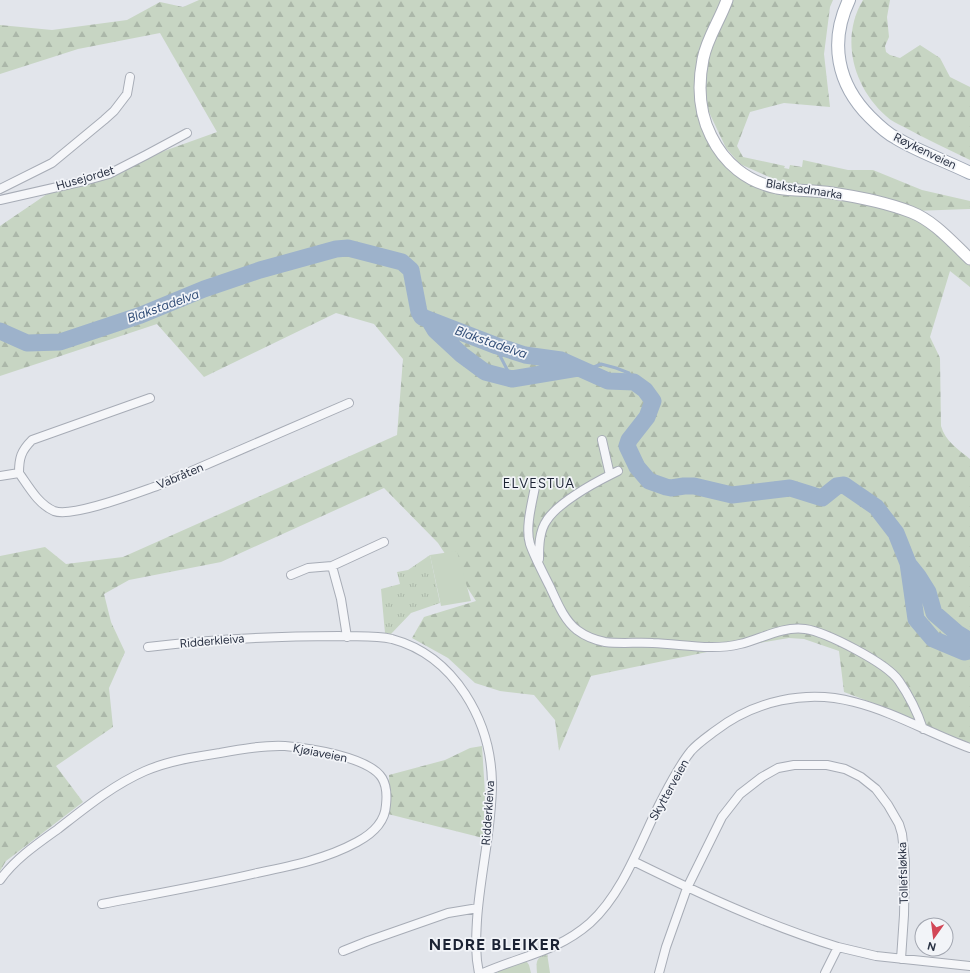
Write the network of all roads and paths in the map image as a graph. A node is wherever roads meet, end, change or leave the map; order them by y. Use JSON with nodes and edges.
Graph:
{"nodes":[{"id":1,"x":727,"y":0,"type":"edge"},
{"id":2,"x":849,"y":0,"type":"edge"},
{"id":3,"x":130,"y":77,"type":"dead end"},
{"id":4,"x":187,"y":133,"type":"dead end"},
{"id":5,"x":970,"y":173,"type":"edge"},
{"id":6,"x":0,"y":189,"type":"edge"},
{"id":7,"x":0,"y":200,"type":"edge"},
{"id":8,"x":970,"y":259,"type":"edge"},
{"id":9,"x":150,"y":398,"type":"dead end"},
{"id":10,"x":348,"y":403,"type":"dead end"},
{"id":11,"x":602,"y":440,"type":"dead end"},
{"id":12,"x":618,"y":471,"type":"dead end"},
{"id":13,"x":19,"y":473,"type":"junction"},
{"id":14,"x":610,"y":475,"type":"junction"},
{"id":15,"x":0,"y":476,"type":"edge"},
{"id":16,"x":535,"y":487,"type":"dead end"},
{"id":17,"x":384,"y":542,"type":"dead end"},
{"id":18,"x":539,"y":562,"type":"junction"},
{"id":19,"x":332,"y":566,"type":"junction"},
{"id":20,"x":291,"y":575,"type":"dead end"},
{"id":21,"x":347,"y":636,"type":"junction"},
{"id":22,"x":148,"y":647,"type":"dead end"},
{"id":23,"x":923,"y":729,"type":"junction"},
{"id":24,"x":970,"y":748,"type":"edge"},
{"id":25,"x":634,"y":861,"type":"junction"},
{"id":26,"x":0,"y":880,"type":"edge"},
{"id":27,"x":687,"y":888,"type":"junction"},
{"id":28,"x":102,"y":904,"type":"dead end"},
{"id":29,"x":478,"y":908,"type":"junction"},
{"id":30,"x":838,"y":947,"type":"junction"},
{"id":31,"x":343,"y":951,"type":"dead end"},
{"id":32,"x":901,"y":959,"type":"junction"},
{"id":33,"x":970,"y":966,"type":"edge"},
{"id":34,"x":479,"y":973,"type":"edge"},
{"id":35,"x":483,"y":973,"type":"edge"},
{"id":36,"x":659,"y":973,"type":"edge"},
{"id":37,"x":825,"y":973,"type":"edge"}],
"edges":[{"from":1,"to":8,"type":"main road","name":"Blakstadmarka"},
{"from":2,"to":5,"type":"main road","name":"Røykenveien"},
{"from":3,"to":6,"type":"street","name":"Husejordet"},
{"from":4,"to":7,"type":"street","name":"Husejordet"},
{"from":9,"to":13,"type":"street"},
{"from":10,"to":13,"type":"street","name":"Vabråten"},
{"from":11,"to":14,"type":"street"},
{"from":12,"to":14,"type":"street"},
{"from":13,"to":15,"type":"street"},
{"from":14,"to":18,"type":"street"},
{"from":16,"to":18,"type":"street"},
{"from":17,"to":19,"type":"street"},
{"from":18,"to":23,"type":"street"},
{"from":19,"to":20,"type":"street"},
{"from":19,"to":21,"type":"street"},
{"from":21,"to":22,"type":"street","name":"Ridderkleiva"},
{"from":21,"to":29,"type":"street","name":"Ridderkleiva"},
{"from":23,"to":24,"type":"street","name":"Skytterveien"},
{"from":23,"to":25,"type":"street","name":"Skytterveien"},
{"from":25,"to":27,"type":"street"},
{"from":25,"to":35,"type":"street","name":"Skytterveien"},
{"from":26,"to":28,"type":"street","name":"Kjøiaveien"},
{"from":27,"to":30,"type":"street"},
{"from":27,"to":32,"type":"street","name":"Tollefsløkka"},
{"from":27,"to":36,"type":"street","name":"Tollefsløkka"},
{"from":29,"to":31,"type":"street"},
{"from":29,"to":34,"type":"street","name":"Ridderkleiva"},
{"from":30,"to":32,"type":"street"},
{"from":30,"to":37,"type":"street"},
{"from":32,"to":33,"type":"street"}]}
